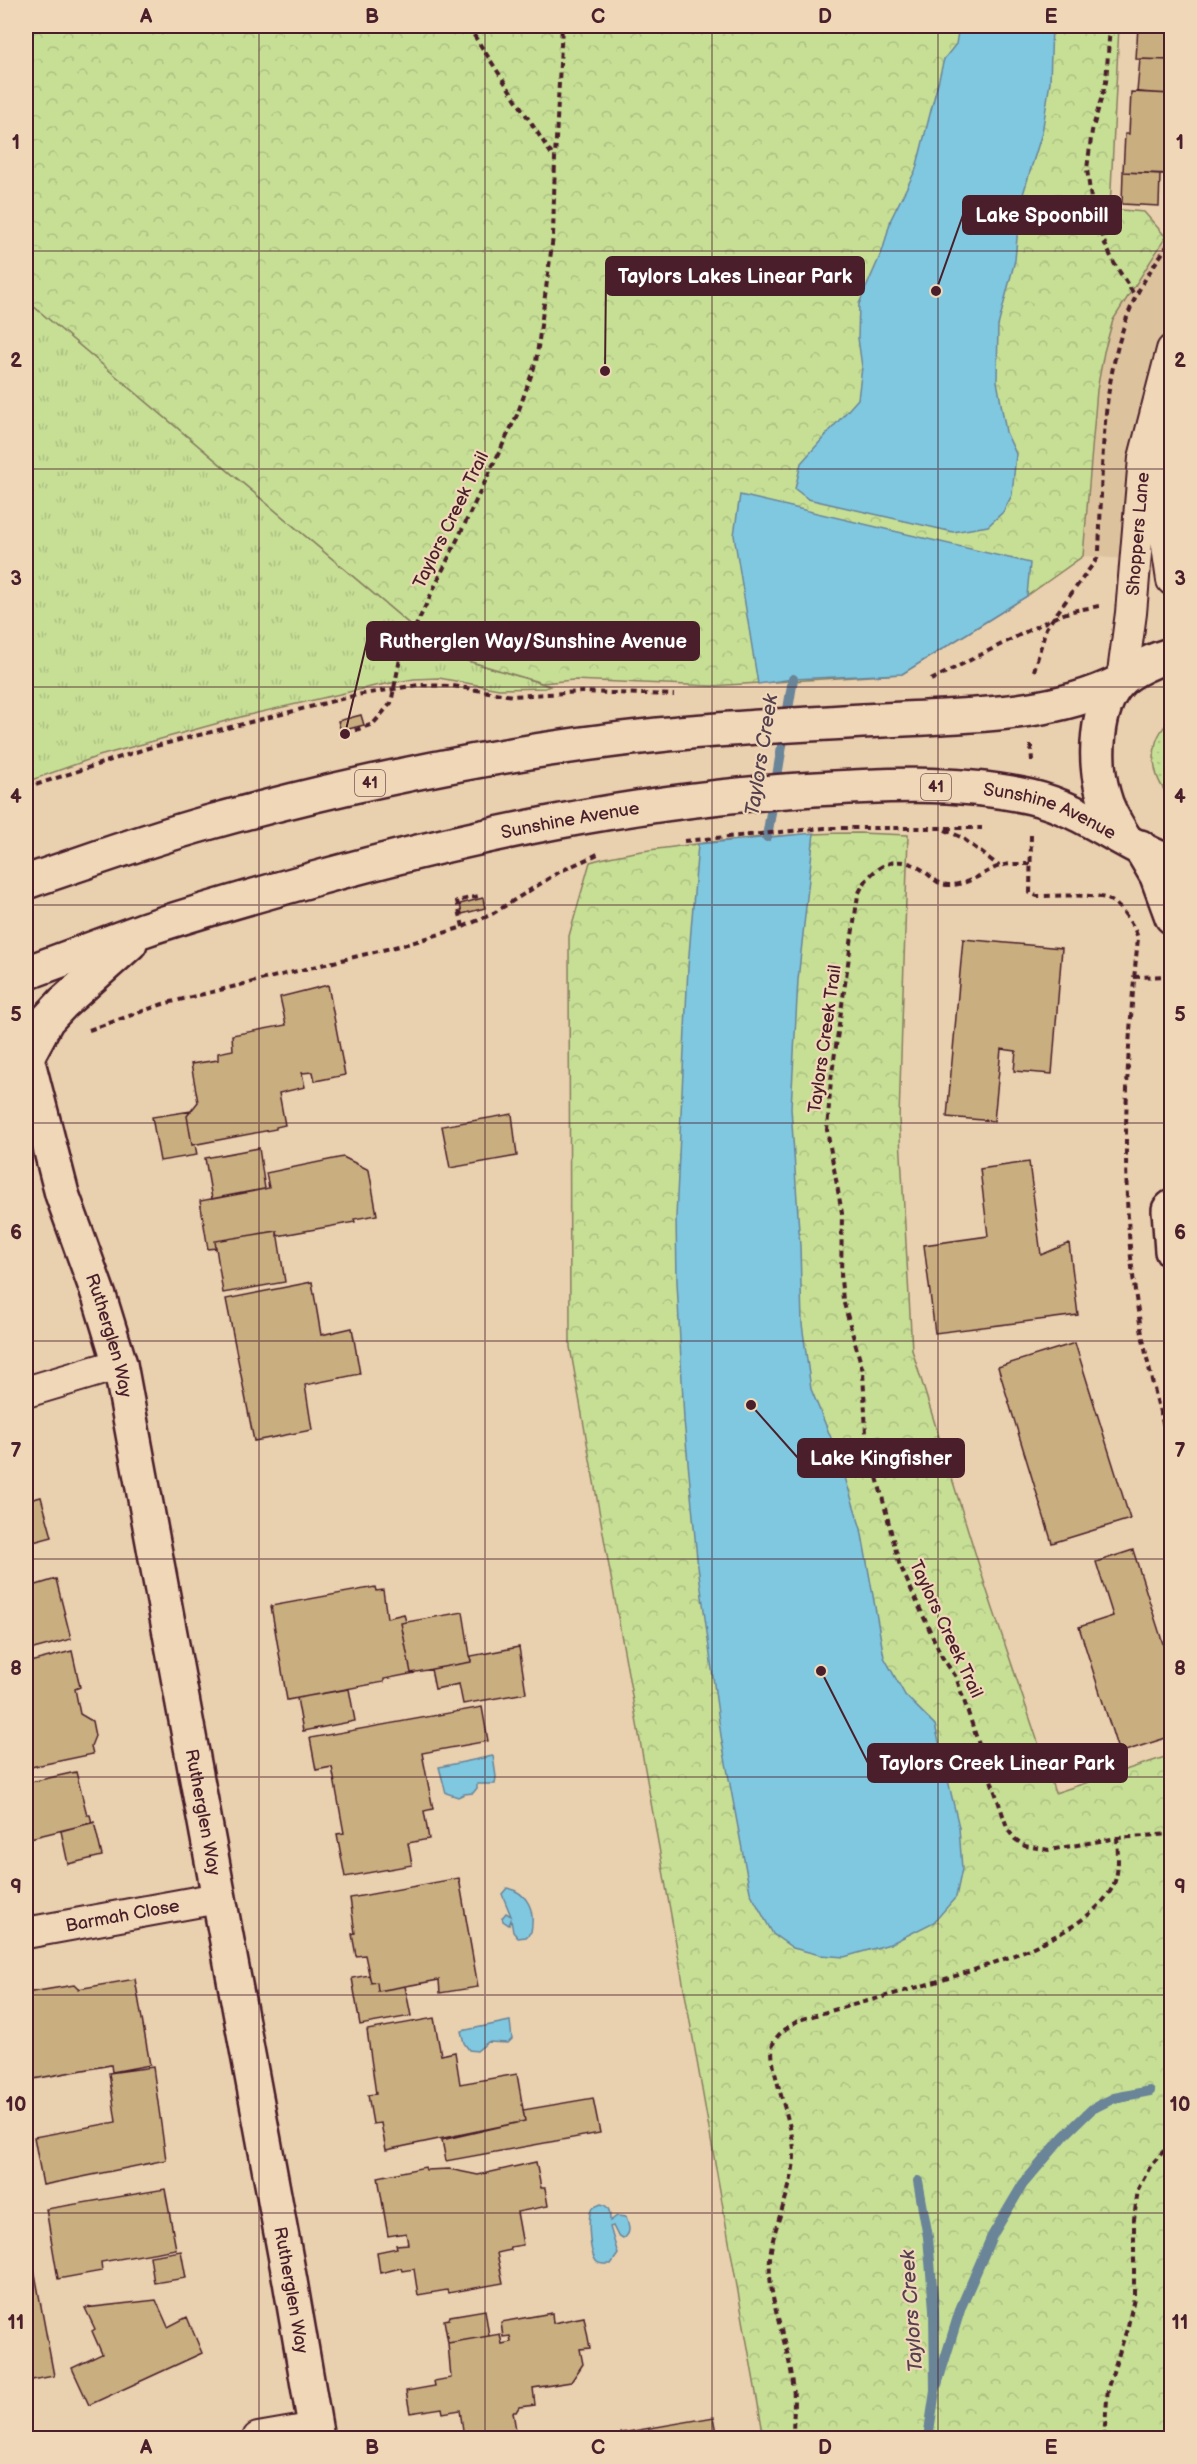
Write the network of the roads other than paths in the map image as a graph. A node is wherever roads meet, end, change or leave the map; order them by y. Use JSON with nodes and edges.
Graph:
{"nodes":[{"id":1,"x":1172,"y":350,"type":"edge"},
{"id":2,"x":1161,"y":389,"type":"junction"},
{"id":3,"x":1172,"y":580,"type":"edge"},
{"id":4,"x":1172,"y":655,"type":"edge"},
{"id":5,"x":1120,"y":681,"type":"junction"},
{"id":6,"x":1133,"y":843,"type":"junction"},
{"id":7,"x":1172,"y":863,"type":"edge"},
{"id":8,"x":26,"y":882,"type":"edge"},
{"id":9,"x":1172,"y":917,"type":"edge"},
{"id":10,"x":145,"y":929,"type":"junction"},
{"id":11,"x":26,"y":973,"type":"edge"},
{"id":12,"x":26,"y":1055,"type":"edge"},
{"id":13,"x":26,"y":1128,"type":"edge"},
{"id":14,"x":62,"y":1194,"type":"junction"},
{"id":15,"x":1172,"y":1207,"type":"edge"},
{"id":16,"x":1172,"y":1251,"type":"edge"},
{"id":17,"x":120,"y":1364,"type":"junction"},
{"id":18,"x":26,"y":1392,"type":"edge"},
{"id":19,"x":218,"y":1898,"type":"junction"},
{"id":20,"x":26,"y":1933,"type":"edge"},
{"id":21,"x":317,"y":2433,"type":"edge"},
{"id":22,"x":258,"y":2439,"type":"edge"}],
"edges":[{"from":1,"to":2,"type":"street","name":"Shoppers Lane"},
{"from":2,"to":3,"type":"street","name":"Shoppers Lane"},
{"from":2,"to":5,"type":"street","name":"Shoppers Lane"},
{"from":4,"to":5,"type":"main road","number":"41"},
{"from":5,"to":6,"type":"main road"},
{"from":5,"to":8,"type":"main road","number":"41"},
{"from":6,"to":7,"type":"main road","number":"41"},
{"from":6,"to":9,"type":"main road"},
{"from":6,"to":10,"type":"main road","name":"Sunshine Avenue","number":"41"},
{"from":10,"to":11,"type":"main road","name":"Sunshine Avenue","number":"41"},
{"from":10,"to":12,"type":"main road"},
{"from":12,"to":14,"type":"main road","name":"Rutherglen Way"},
{"from":13,"to":14,"type":"main road","name":"Rutherglen Way"},
{"from":14,"to":17,"type":"main road","name":"Rutherglen Way"},
{"from":15,"to":16,"type":"main road"},
{"from":17,"to":18,"type":"street"},
{"from":17,"to":19,"type":"main road","name":"Rutherglen Way"},
{"from":19,"to":20,"type":"street","name":"Barmah Close"},
{"from":19,"to":21,"type":"main road","name":"Rutherglen Way"},
{"from":21,"to":22,"type":"street"}]}
